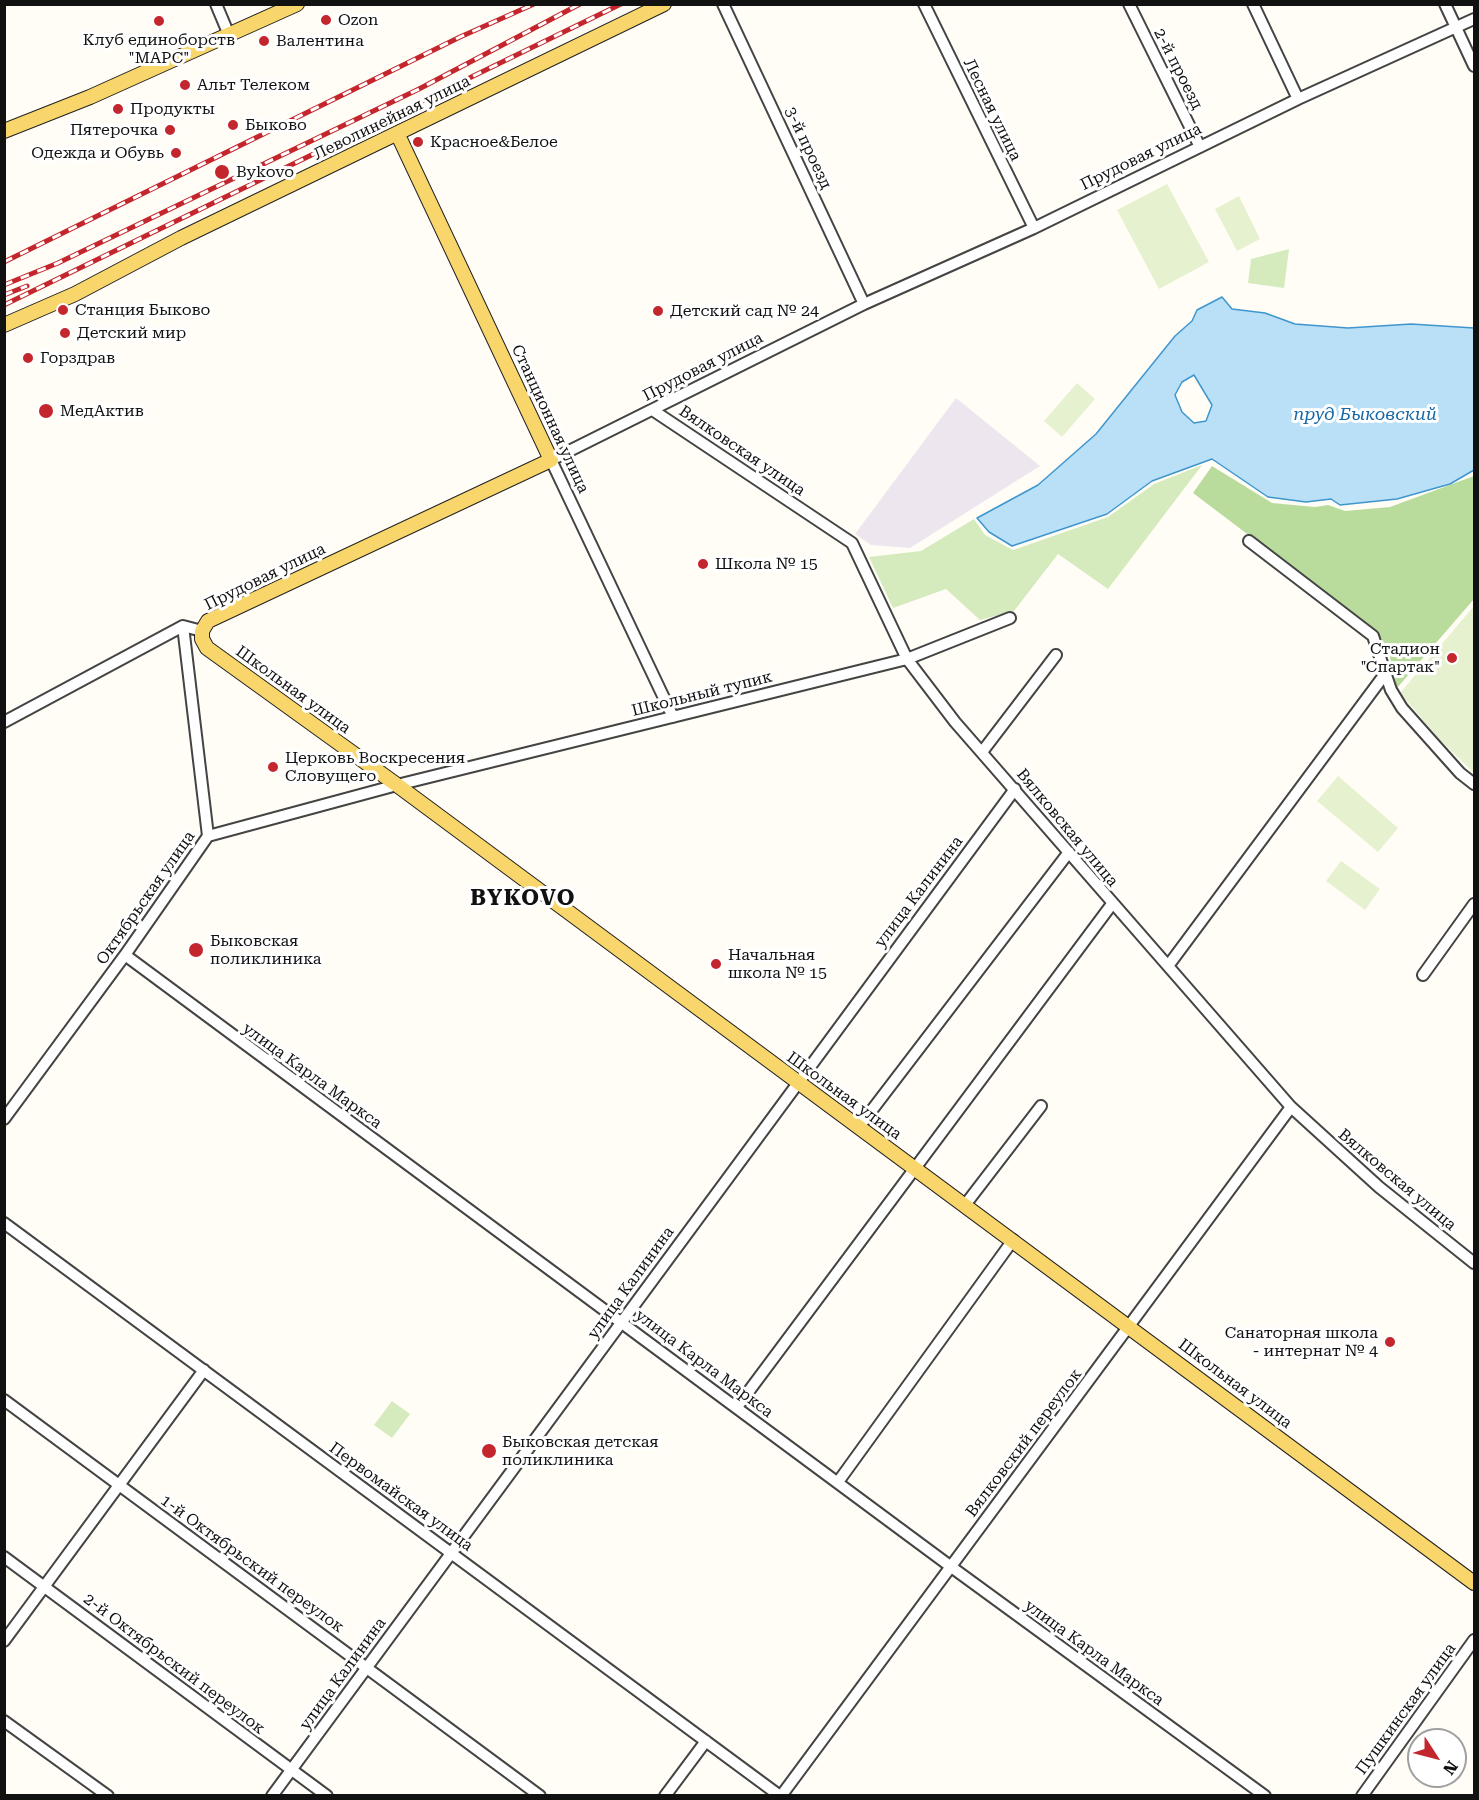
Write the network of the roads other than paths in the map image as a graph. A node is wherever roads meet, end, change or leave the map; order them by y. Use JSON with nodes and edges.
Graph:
{"nodes":[{"id":1,"x":216,"y":4,"type":"edge"},
{"id":2,"x":297,"y":4,"type":"edge"},
{"id":3,"x":664,"y":4,"type":"edge"},
{"id":4,"x":723,"y":4,"type":"edge"},
{"id":5,"x":924,"y":4,"type":"edge"},
{"id":6,"x":1129,"y":4,"type":"edge"},
{"id":7,"x":1253,"y":4,"type":"edge"},
{"id":8,"x":1445,"y":4,"type":"edge"},
{"id":9,"x":1474,"y":19,"type":"edge"},
{"id":10,"x":1456,"y":27,"type":"junction"},
{"id":11,"x":229,"y":35,"type":"junction"},
{"id":12,"x":1474,"y":66,"type":"edge"},
{"id":13,"x":1298,"y":99,"type":"junction"},
{"id":14,"x":4,"y":131,"type":"edge"},
{"id":15,"x":398,"y":135,"type":"junction"},
{"id":16,"x":1200,"y":147,"type":"junction"},
{"id":17,"x":1034,"y":228,"type":"junction"},
{"id":18,"x":864,"y":304,"type":"junction"},
{"id":19,"x":4,"y":325,"type":"edge"},
{"id":20,"x":654,"y":411,"type":"junction"},
{"id":21,"x":551,"y":460,"type":"junction"},
{"id":22,"x":1249,"y":541,"type":"dead end"},
{"id":23,"x":1010,"y":618,"type":"dead end"},
{"id":24,"x":183,"y":626,"type":"junction"},
{"id":25,"x":202,"y":631,"type":"junction"},
{"id":26,"x":1056,"y":655,"type":"dead end"},
{"id":27,"x":907,"y":659,"type":"junction"},
{"id":28,"x":1385,"y":674,"type":"junction"},
{"id":29,"x":672,"y":717,"type":"junction"},
{"id":30,"x":4,"y":722,"type":"edge"},
{"id":31,"x":982,"y":752,"type":"junction"},
{"id":32,"x":1474,"y":784,"type":"edge"},
{"id":33,"x":397,"y":785,"type":"junction"},
{"id":34,"x":1015,"y":789,"type":"junction"},
{"id":35,"x":208,"y":836,"type":"junction"},
{"id":36,"x":1069,"y":852,"type":"junction"},
{"id":37,"x":1112,"y":904,"type":"junction"},
{"id":38,"x":1474,"y":904,"type":"edge"},
{"id":39,"x":125,"y":956,"type":"junction"},
{"id":40,"x":1168,"y":966,"type":"junction"},
{"id":41,"x":1423,"y":975,"type":"dead end"},
{"id":42,"x":797,"y":1082,"type":"junction"},
{"id":43,"x":1041,"y":1106,"type":"dead end"},
{"id":44,"x":1291,"y":1107,"type":"junction"},
{"id":45,"x":4,"y":1119,"type":"edge"},
{"id":46,"x":859,"y":1127,"type":"junction"},
{"id":47,"x":915,"y":1169,"type":"junction"},
{"id":48,"x":965,"y":1205,"type":"junction"},
{"id":49,"x":4,"y":1223,"type":"edge"},
{"id":50,"x":1013,"y":1240,"type":"junction"},
{"id":51,"x":1474,"y":1263,"type":"edge"},
{"id":52,"x":622,"y":1321,"type":"junction"},
{"id":53,"x":1130,"y":1326,"type":"junction"},
{"id":54,"x":204,"y":1370,"type":"junction"},
{"id":55,"x":4,"y":1400,"type":"edge"},
{"id":56,"x":737,"y":1407,"type":"junction"},
{"id":57,"x":838,"y":1482,"type":"junction"},
{"id":58,"x":120,"y":1485,"type":"junction"},
{"id":59,"x":452,"y":1553,"type":"junction"},
{"id":60,"x":4,"y":1557,"type":"edge"},
{"id":61,"x":950,"y":1566,"type":"junction"},
{"id":62,"x":1474,"y":1583,"type":"edge"},
{"id":63,"x":44,"y":1586,"type":"junction"},
{"id":64,"x":1474,"y":1640,"type":"edge"},
{"id":65,"x":4,"y":1641,"type":"edge"},
{"id":66,"x":367,"y":1667,"type":"junction"},
{"id":67,"x":4,"y":1722,"type":"edge"},
{"id":68,"x":706,"y":1741,"type":"junction"},
{"id":69,"x":291,"y":1770,"type":"junction"},
{"id":70,"x":108,"y":1796,"type":"edge"},
{"id":71,"x":272,"y":1796,"type":"edge"},
{"id":72,"x":327,"y":1796,"type":"edge"},
{"id":73,"x":540,"y":1796,"type":"edge"},
{"id":74,"x":665,"y":1796,"type":"edge"},
{"id":75,"x":781,"y":1796,"type":"edge"},
{"id":76,"x":1265,"y":1796,"type":"edge"},
{"id":77,"x":1362,"y":1796,"type":"edge"}],
"edges":[{"from":1,"to":11,"type":"street"},
{"from":2,"to":11,"type":"main road"},
{"from":3,"to":15,"type":"main road","name":"Леволинейная улица"},
{"from":4,"to":18,"type":"street","name":"3-й проезд"},
{"from":5,"to":17,"type":"street","name":"Лесная улица"},
{"from":6,"to":16,"type":"street","name":"2-й проезд"},
{"from":7,"to":13,"type":"street"},
{"from":8,"to":10,"type":"street"},
{"from":9,"to":10,"type":"street","name":"Прудовая улица"},
{"from":10,"to":12,"type":"street"},
{"from":10,"to":13,"type":"street","name":"Прудовая улица"},
{"from":11,"to":14,"type":"main road"},
{"from":13,"to":16,"type":"street","name":"Прудовая улица"},
{"from":15,"to":19,"type":"main road","name":"Леволинейная улица"},
{"from":15,"to":21,"type":"main road","name":"Станционная улица"},
{"from":16,"to":17,"type":"street","name":"Прудовая улица"},
{"from":17,"to":18,"type":"street","name":"Прудовая улица"},
{"from":18,"to":20,"type":"street","name":"Прудовая улица"},
{"from":20,"to":21,"type":"street","name":"Прудовая улица"},
{"from":20,"to":27,"type":"street","name":"Вялковская улица"},
{"from":21,"to":25,"type":"main road","name":"Прудовая улица"},
{"from":21,"to":29,"type":"street","name":"Станционная улица"},
{"from":22,"to":28,"type":"street"},
{"from":23,"to":27,"type":"street","name":"Школьный тупик"},
{"from":24,"to":25,"type":"street","name":"Прудовая улица"},
{"from":24,"to":30,"type":"street"},
{"from":24,"to":35,"type":"street","name":"Октябрьская улица"},
{"from":25,"to":33,"type":"main road","name":"Школьная улица"},
{"from":26,"to":31,"type":"street"},
{"from":27,"to":29,"type":"street","name":"Школьный тупик"},
{"from":27,"to":31,"type":"street","name":"Вялковская улица"},
{"from":28,"to":32,"type":"street"},
{"from":28,"to":40,"type":"street"},
{"from":29,"to":33,"type":"street","name":"Школьный тупик"},
{"from":31,"to":34,"type":"street","name":"Вялковская улица"},
{"from":33,"to":35,"type":"street","name":"Школьный тупик"},
{"from":33,"to":42,"type":"main road","name":"Школьная улица"},
{"from":34,"to":36,"type":"street","name":"Вялковская улица"},
{"from":34,"to":42,"type":"street","name":"улица Калинина"},
{"from":35,"to":39,"type":"street","name":"Октябрьская улица"},
{"from":36,"to":37,"type":"street","name":"Вялковская улица"},
{"from":36,"to":46,"type":"street"},
{"from":37,"to":40,"type":"street","name":"Вялковская улица"},
{"from":37,"to":47,"type":"street"},
{"from":38,"to":41,"type":"street"},
{"from":39,"to":45,"type":"street","name":"Октябрьская улица"},
{"from":39,"to":52,"type":"street","name":"улица Карла Маркса"},
{"from":40,"to":44,"type":"street","name":"Вялковская улица"},
{"from":42,"to":46,"type":"main road","name":"Школьная улица"},
{"from":42,"to":52,"type":"street","name":"улица Калинина"},
{"from":43,"to":48,"type":"street"},
{"from":44,"to":51,"type":"street","name":"Вялковская улица"},
{"from":44,"to":53,"type":"street","name":"Вялковский переулок"},
{"from":46,"to":47,"type":"main road","name":"Школьная улица"},
{"from":47,"to":48,"type":"main road","name":"Школьная улица"},
{"from":47,"to":56,"type":"street"},
{"from":48,"to":50,"type":"main road","name":"Школьная улица"},
{"from":49,"to":54,"type":"street","name":"Первомайская улица"},
{"from":50,"to":53,"type":"main road","name":"Школьная улица"},
{"from":50,"to":57,"type":"street"},
{"from":52,"to":56,"type":"street","name":"улица Карла Маркса"},
{"from":52,"to":59,"type":"street","name":"улица Калинина"},
{"from":53,"to":61,"type":"street","name":"Вялковский переулок"},
{"from":53,"to":62,"type":"main road","name":"Школьная улица"},
{"from":54,"to":58,"type":"street"},
{"from":54,"to":59,"type":"street","name":"Первомайская улица"},
{"from":55,"to":58,"type":"street","name":"1-й Октябрьский переулок"},
{"from":56,"to":57,"type":"street","name":"улица Карла Маркса"},
{"from":57,"to":61,"type":"street","name":"улица Карла Маркса"},
{"from":58,"to":63,"type":"street"},
{"from":58,"to":66,"type":"street","name":"1-й Октябрьский переулок"},
{"from":59,"to":66,"type":"street","name":"улица Калинина"},
{"from":59,"to":68,"type":"street","name":"Первомайская улица"},
{"from":60,"to":63,"type":"street","name":"2-й Октябрьский переулок"},
{"from":61,"to":75,"type":"street","name":"Вялковский переулок"},
{"from":61,"to":76,"type":"street","name":"улица Карла Маркса"},
{"from":63,"to":65,"type":"street"},
{"from":63,"to":69,"type":"street","name":"2-й Октябрьский переулок"},
{"from":64,"to":77,"type":"street","name":"Пушкинская улица"},
{"from":66,"to":69,"type":"street","name":"улица Калинина"},
{"from":66,"to":73,"type":"street","name":"1-й Октябрьский переулок"},
{"from":67,"to":70,"type":"street"},
{"from":68,"to":74,"type":"street"},
{"from":68,"to":75,"type":"street","name":"Первомайская улица"},
{"from":69,"to":71,"type":"street","name":"улица Калинина"},
{"from":69,"to":72,"type":"street","name":"2-й Октябрьский переулок"}]}
